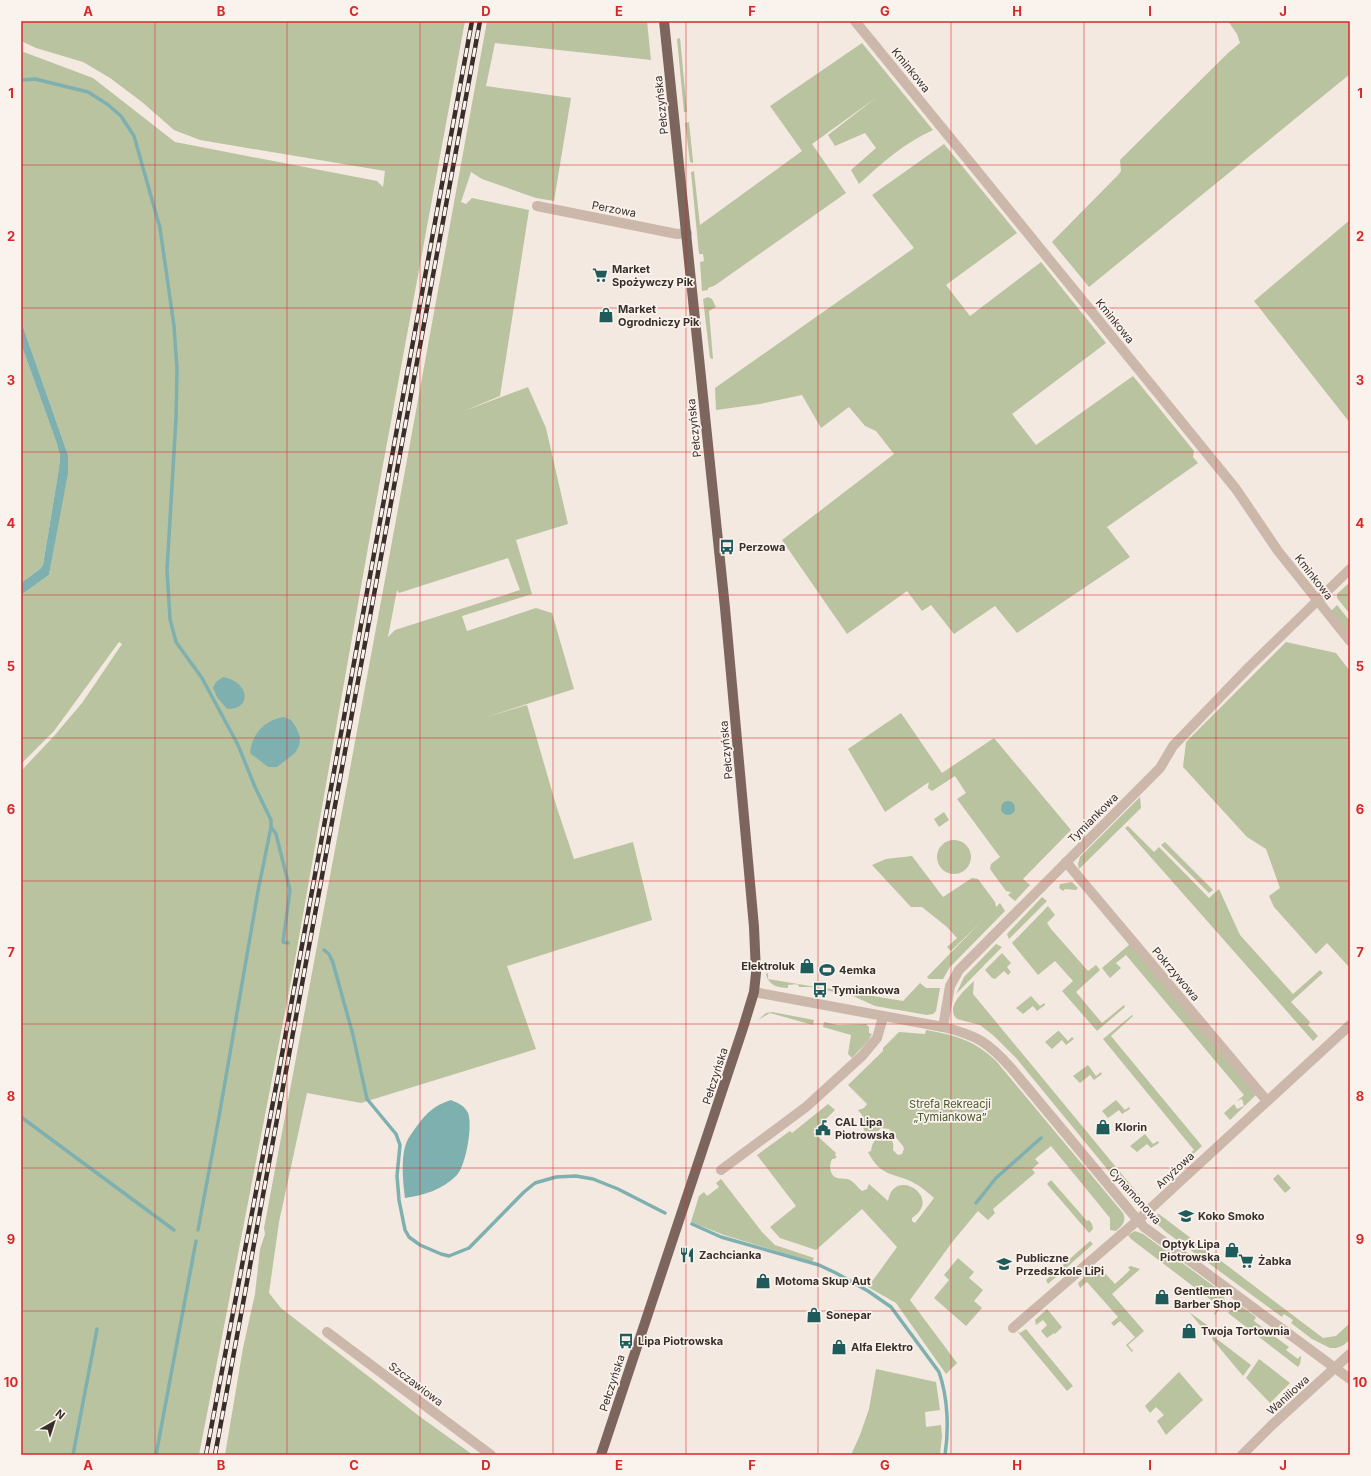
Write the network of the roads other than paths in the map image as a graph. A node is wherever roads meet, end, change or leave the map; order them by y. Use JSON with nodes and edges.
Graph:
{"nodes":[{"id":1,"x":664,"y":21,"type":"edge"},
{"id":2,"x":855,"y":21,"type":"edge"},
{"id":3,"x":537,"y":206,"type":"dead end"},
{"id":4,"x":687,"y":233,"type":"junction"},
{"id":5,"x":1350,"y":569,"type":"edge"},
{"id":6,"x":1317,"y":601,"type":"junction"},
{"id":7,"x":1350,"y":641,"type":"edge"},
{"id":8,"x":1066,"y":862,"type":"junction"},
{"id":9,"x":754,"y":992,"type":"junction"},
{"id":10,"x":883,"y":1017,"type":"junction"},
{"id":11,"x":1350,"y":1025,"type":"edge"},
{"id":12,"x":943,"y":1027,"type":"junction"},
{"id":13,"x":1267,"y":1101,"type":"junction"},
{"id":14,"x":721,"y":1170,"type":"dead end"},
{"id":15,"x":1138,"y":1220,"type":"junction"},
{"id":16,"x":1013,"y":1328,"type":"dead end"},
{"id":17,"x":327,"y":1332,"type":"dead end"},
{"id":18,"x":1350,"y":1354,"type":"edge"},
{"id":19,"x":1335,"y":1368,"type":"junction"},
{"id":20,"x":1350,"y":1379,"type":"edge"},
{"id":21,"x":490,"y":1455,"type":"edge"},
{"id":22,"x":601,"y":1455,"type":"edge"},
{"id":23,"x":1242,"y":1455,"type":"edge"}],
"edges":[{"from":1,"to":4,"type":"main road","name":"Pełczyńska"},
{"from":2,"to":6,"type":"street","name":"Kminkowa"},
{"from":3,"to":4,"type":"street","name":"Perzowa"},
{"from":4,"to":9,"type":"main road","name":"Pełczyńska"},
{"from":5,"to":6,"type":"street","name":"Tymiankowa"},
{"from":6,"to":7,"type":"street","name":"Kminkowa"},
{"from":6,"to":8,"type":"street","name":"Tymiankowa"},
{"from":8,"to":12,"type":"street","name":"Tymiankowa"},
{"from":8,"to":13,"type":"street","name":"Pokrzywowa"},
{"from":9,"to":10,"type":"street"},
{"from":9,"to":22,"type":"main road","name":"Pełczyńska"},
{"from":10,"to":12,"type":"street"},
{"from":10,"to":14,"type":"street"},
{"from":11,"to":13,"type":"street","name":"Anyżowa"},
{"from":12,"to":15,"type":"street","name":"Cynamonowa"},
{"from":13,"to":15,"type":"street","name":"Anyżowa"},
{"from":15,"to":16,"type":"street","name":"Anyżowa"},
{"from":15,"to":19,"type":"street","name":"Cynamonowa"},
{"from":17,"to":21,"type":"street","name":"Szczawiowa"},
{"from":18,"to":19,"type":"street","name":"Waniliowa"},
{"from":19,"to":20,"type":"street","name":"Cynamonowa"},
{"from":19,"to":23,"type":"street","name":"Waniliowa"}]}
